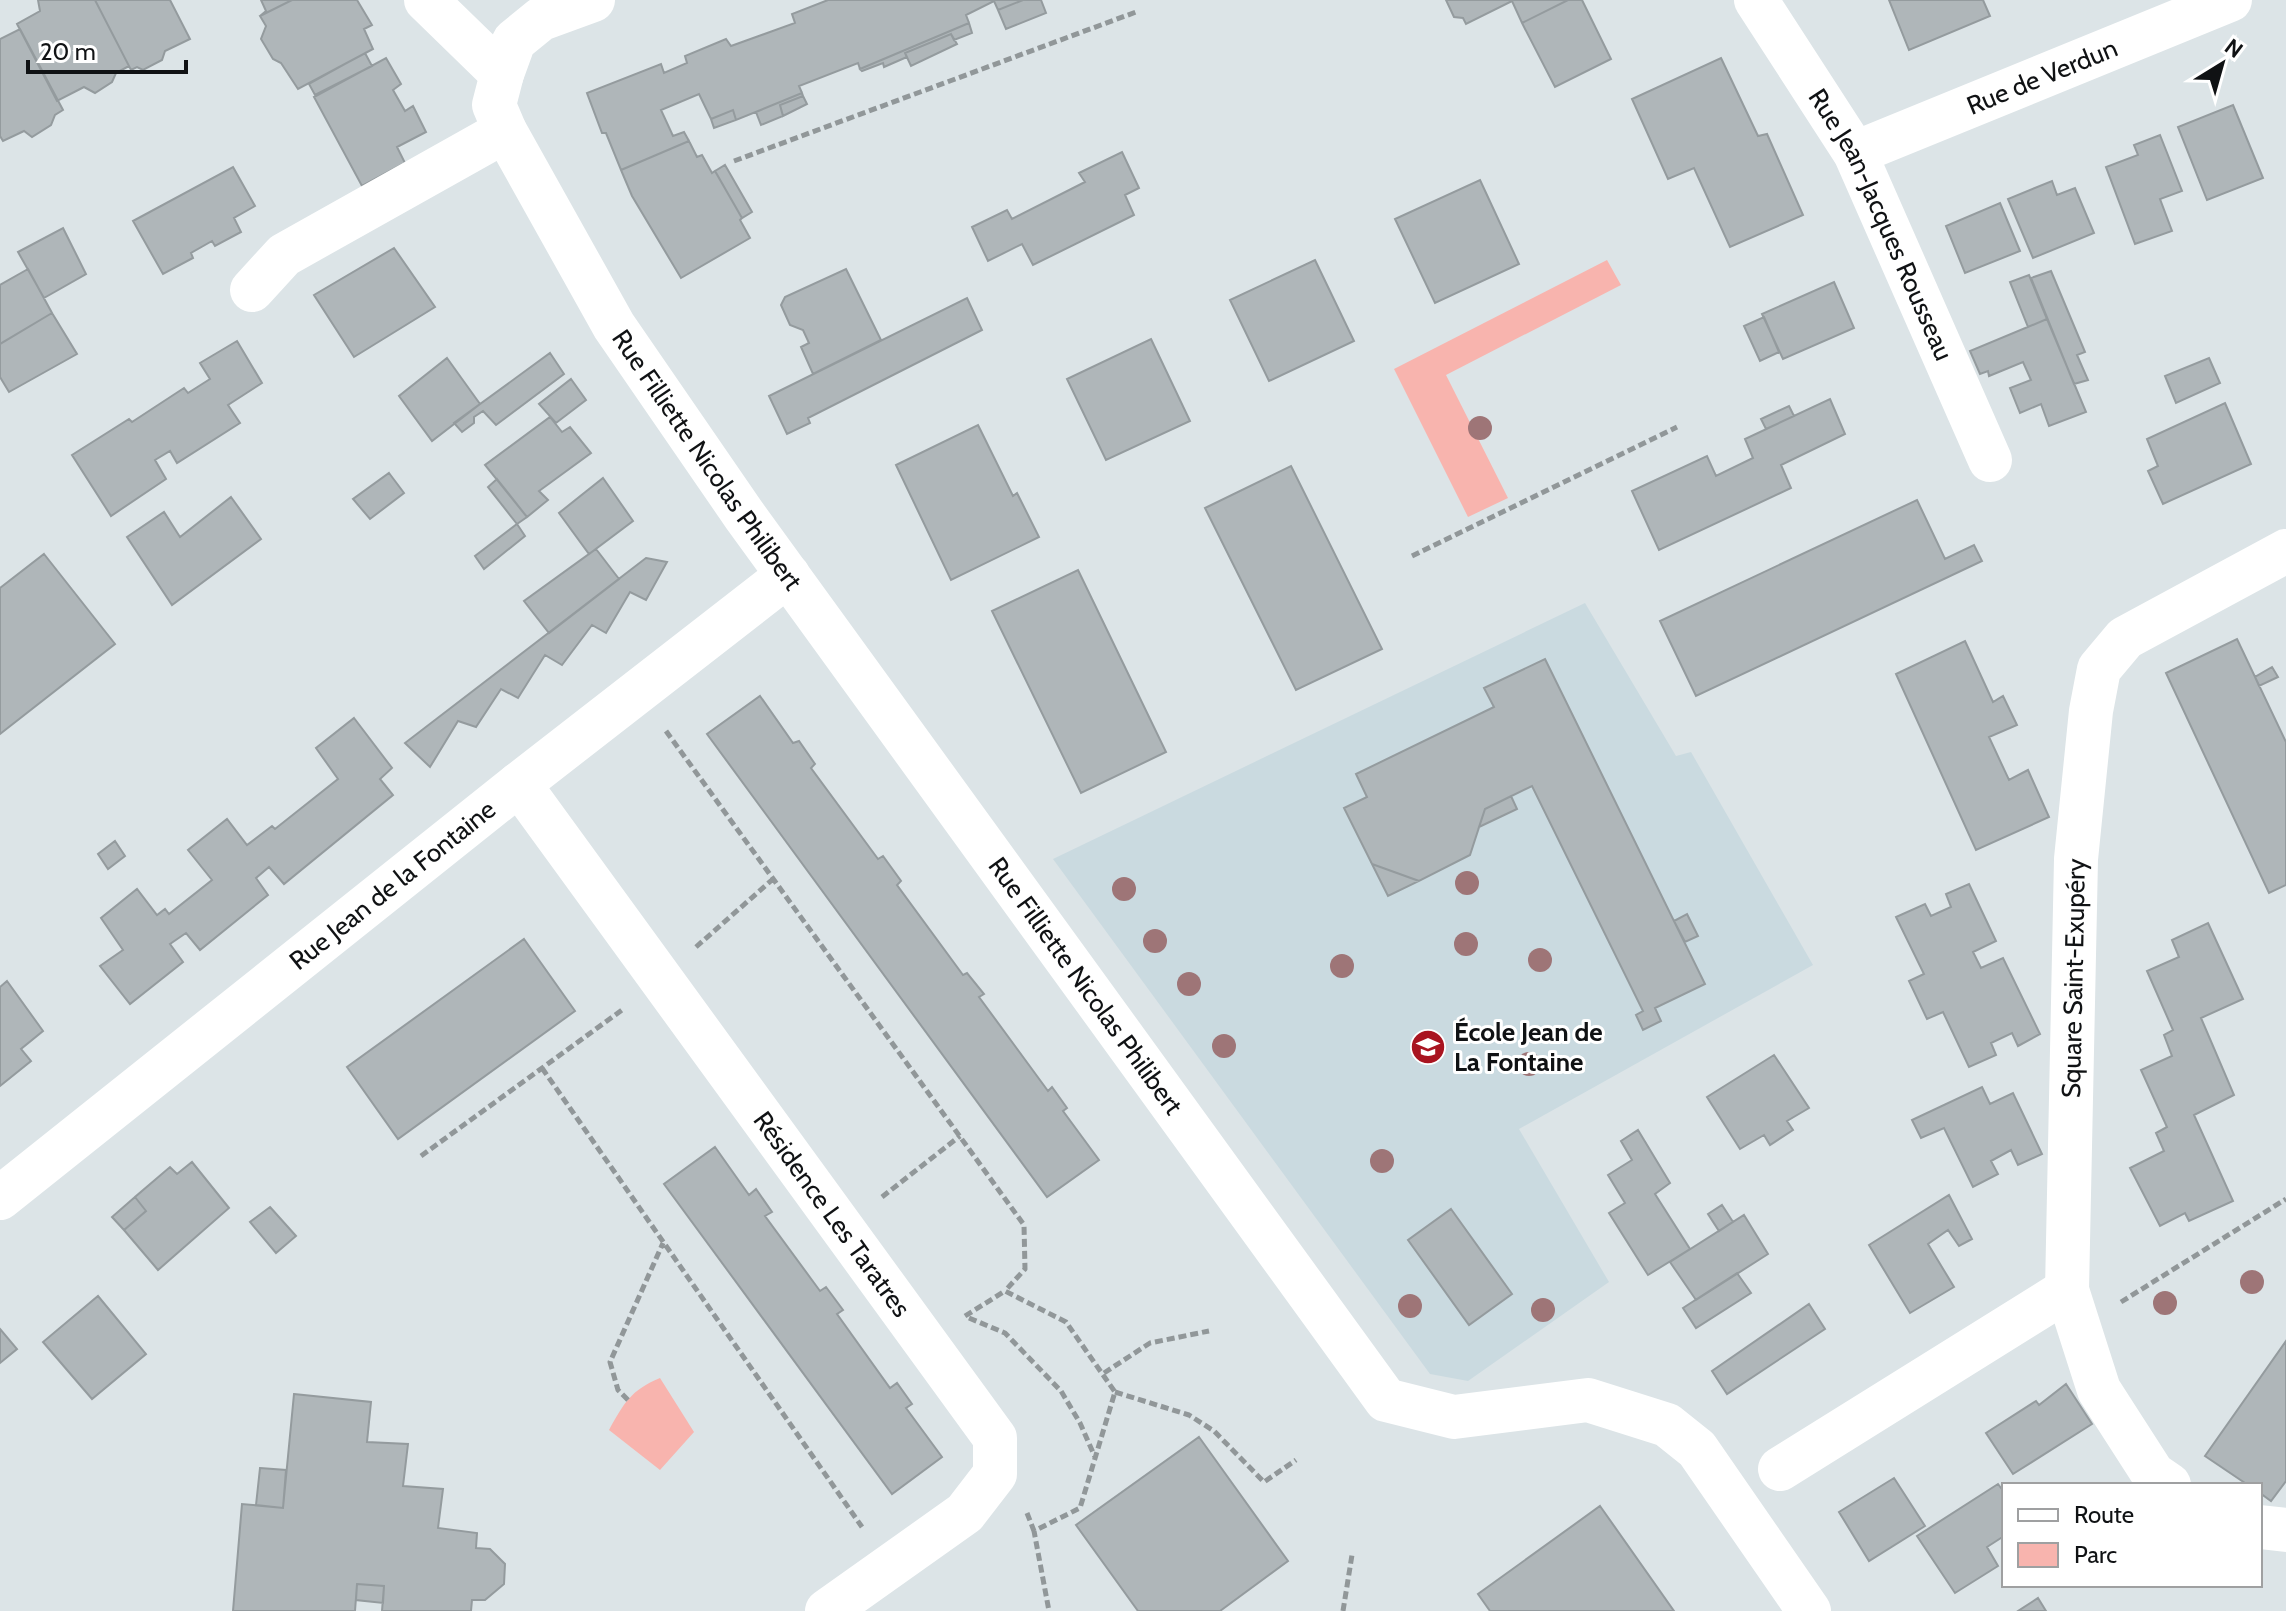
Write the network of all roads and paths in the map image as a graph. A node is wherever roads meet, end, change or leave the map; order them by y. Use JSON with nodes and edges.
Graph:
{"nodes":[{"id":1,"x":426,"y":0,"type":"edge"},
{"id":2,"x":593,"y":0,"type":"edge"},
{"id":3,"x":1756,"y":0,"type":"edge"},
{"id":4,"x":2230,"y":0,"type":"edge"},
{"id":5,"x":1136,"y":12,"type":"dead end"},
{"id":6,"x":502,"y":74,"type":"junction"},
{"id":7,"x":505,"y":131,"type":"junction"},
{"id":8,"x":1855,"y":153,"type":"junction"},
{"id":9,"x":734,"y":161,"type":"dead end"},
{"id":10,"x":252,"y":290,"type":"dead end"},
{"id":11,"x":1677,"y":427,"type":"dead end"},
{"id":12,"x":1990,"y":460,"type":"dead end"},
{"id":13,"x":2286,"y":551,"type":"edge"},
{"id":14,"x":1412,"y":556,"type":"dead end"},
{"id":15,"x":788,"y":575,"type":"junction"},
{"id":16,"x":637,"y":692,"type":"junction"},
{"id":17,"x":519,"y":784,"type":"junction"},
{"id":18,"x":773,"y":879,"type":"junction"},
{"id":19,"x":662,"y":977,"type":"junction"},
{"id":20,"x":626,"y":1007,"type":"dead end"},
{"id":21,"x":542,"y":1068,"type":"junction"},
{"id":22,"x":960,"y":1136,"type":"junction"},
{"id":23,"x":421,"y":1156,"type":"dead end"},
{"id":24,"x":0,"y":1198,"type":"edge"},
{"id":25,"x":2286,"y":1199,"type":"edge"},
{"id":26,"x":843,"y":1227,"type":"junction"},
{"id":27,"x":663,"y":1242,"type":"junction"},
{"id":28,"x":1005,"y":1291,"type":"junction"},
{"id":29,"x":2073,"y":1309,"type":"junction"},
{"id":30,"x":965,"y":1316,"type":"junction"},
{"id":31,"x":1209,"y":1331,"type":"dead end"},
{"id":32,"x":925,"y":1340,"type":"junction"},
{"id":33,"x":1104,"y":1373,"type":"junction"},
{"id":34,"x":1115,"y":1392,"type":"junction"},
{"id":35,"x":628,"y":1400,"type":"dead end"},
{"id":36,"x":1095,"y":1458,"type":"junction"},
{"id":37,"x":1296,"y":1460,"type":"dead end"},
{"id":38,"x":1780,"y":1469,"type":"dead end"},
{"id":39,"x":2166,"y":1483,"type":"edge"},
{"id":40,"x":2262,"y":1527,"type":"edge"},
{"id":41,"x":2286,"y":1530,"type":"edge"},
{"id":42,"x":1352,"y":1555,"type":"dead end"},
{"id":43,"x":889,"y":1567,"type":"junction"},
{"id":44,"x":827,"y":1611,"type":"edge"},
{"id":45,"x":1049,"y":1611,"type":"edge"},
{"id":46,"x":1343,"y":1611,"type":"edge"},
{"id":47,"x":1809,"y":1611,"type":"edge"}],
"edges":[{"from":1,"to":6,"type":"street"},
{"from":2,"to":6,"type":"street","name":"Rue Filliette Nicolas Philibert"},
{"from":3,"to":8,"type":"street","name":"Rue Jean-Jacques Rousseau"},
{"from":4,"to":8,"type":"street","name":"Rue de Verdun"},
{"from":5,"to":9,"type":"path"},
{"from":6,"to":7,"type":"street","name":"Rue Filliette Nicolas Philibert"},
{"from":7,"to":10,"type":"street"},
{"from":7,"to":15,"type":"street","name":"Rue Filliette Nicolas Philibert"},
{"from":8,"to":12,"type":"street","name":"Rue Jean-Jacques Rousseau"},
{"from":11,"to":14,"type":"path"},
{"from":13,"to":29,"type":"street","name":"Square Saint-Exupéry"},
{"from":15,"to":16,"type":"street","name":"Rue Jean de la Fontaine"},
{"from":15,"to":47,"type":"street","name":"Rue Filliette Nicolas Philibert"},
{"from":16,"to":17,"type":"street","name":"Rue Jean de la Fontaine"},
{"from":16,"to":18,"type":"path"},
{"from":17,"to":19,"type":"street","name":"Résidence Les Taratres"},
{"from":17,"to":24,"type":"street","name":"Rue Jean de la Fontaine"},
{"from":18,"to":19,"type":"path"},
{"from":18,"to":22,"type":"path"},
{"from":19,"to":26,"type":"street","name":"Résidence Les Taratres"},
{"from":20,"to":21,"type":"path"},
{"from":21,"to":23,"type":"path"},
{"from":21,"to":27,"type":"path"},
{"from":22,"to":26,"type":"path"},
{"from":22,"to":28,"type":"path"},
{"from":25,"to":29,"type":"path"},
{"from":26,"to":32,"type":"street","name":"Résidence Les Taratres"},
{"from":27,"to":35,"type":"path"},
{"from":27,"to":43,"type":"path"},
{"from":28,"to":30,"type":"path"},
{"from":28,"to":33,"type":"path"},
{"from":29,"to":38,"type":"street"},
{"from":29,"to":39,"type":"street","name":"Square Saint-Exupéry"},
{"from":30,"to":32,"type":"path"},
{"from":30,"to":36,"type":"path"},
{"from":31,"to":33,"type":"path"},
{"from":32,"to":43,"type":"street","name":"Résidence Les Taratres"},
{"from":33,"to":34,"type":"path"},
{"from":34,"to":36,"type":"path"},
{"from":34,"to":37,"type":"path"},
{"from":36,"to":45,"type":"path"},
{"from":40,"to":41,"type":"street"},
{"from":42,"to":46,"type":"path"},
{"from":43,"to":44,"type":"street","name":"Résidence Les Taratres"}]}
